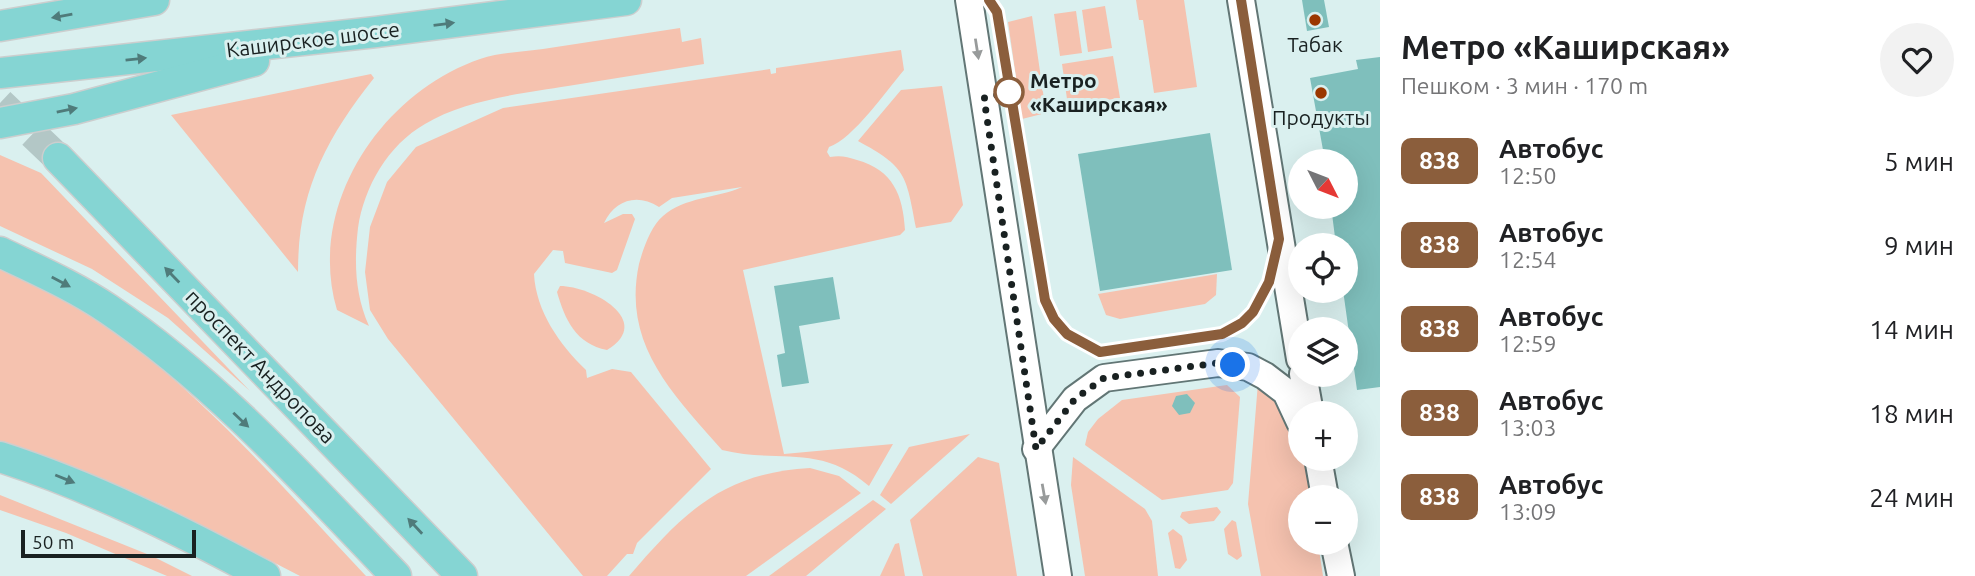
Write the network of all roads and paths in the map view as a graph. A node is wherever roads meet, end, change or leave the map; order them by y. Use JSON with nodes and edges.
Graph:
{"nodes":[{"id":1,"x":154,"y":0,"type":"edge"},
{"id":2,"x":626,"y":0,"type":"edge"},
{"id":3,"x":969,"y":0,"type":"edge"},
{"id":4,"x":1241,"y":0,"type":"edge"},
{"id":5,"x":0,"y":26,"type":"edge"},
{"id":6,"x":367,"y":33,"type":"junction"},
{"id":7,"x":0,"y":73,"type":"edge"},
{"id":8,"x":0,"y":123,"type":"edge"},
{"id":9,"x":58,"y":158,"type":"tunnel mouth"},
{"id":10,"x":0,"y":253,"type":"edge"},
{"id":11,"x":1293,"y":317,"type":"edge"},
{"id":12,"x":1290,"y":401,"type":"edge"},
{"id":13,"x":1036,"y":449,"type":"junction"},
{"id":14,"x":0,"y":457,"type":"edge"},
{"id":15,"x":1337,"y":555,"type":"edge"},
{"id":16,"x":265,"y":576,"type":"edge"},
{"id":17,"x":396,"y":576,"type":"edge"},
{"id":18,"x":462,"y":576,"type":"edge"},
{"id":19,"x":1058,"y":576,"type":"edge"},
{"id":20,"x":1341,"y":576,"type":"edge"}],
"edges":[{"from":1,"to":5,"type":"main road","one_way":true},
{"from":6,"to":2,"type":"main road","name":"Каширское шоссе","one_way":true},
{"from":3,"to":13,"type":"main road","one_way":true},
{"from":4,"to":11,"type":"main road"},
{"from":7,"to":6,"type":"main road","name":"Каширское шоссе","one_way":true},
{"from":8,"to":6,"type":"main road","one_way":true},
{"from":18,"to":9,"type":"main road","name":"проспект Андропова","one_way":true},
{"from":10,"to":17,"type":"main road","one_way":true},
{"from":12,"to":13,"type":"main road"},
{"from":13,"to":19,"type":"main road","one_way":true},
{"from":14,"to":16,"type":"main road","one_way":true},
{"from":15,"to":20,"type":"main road"}]}
